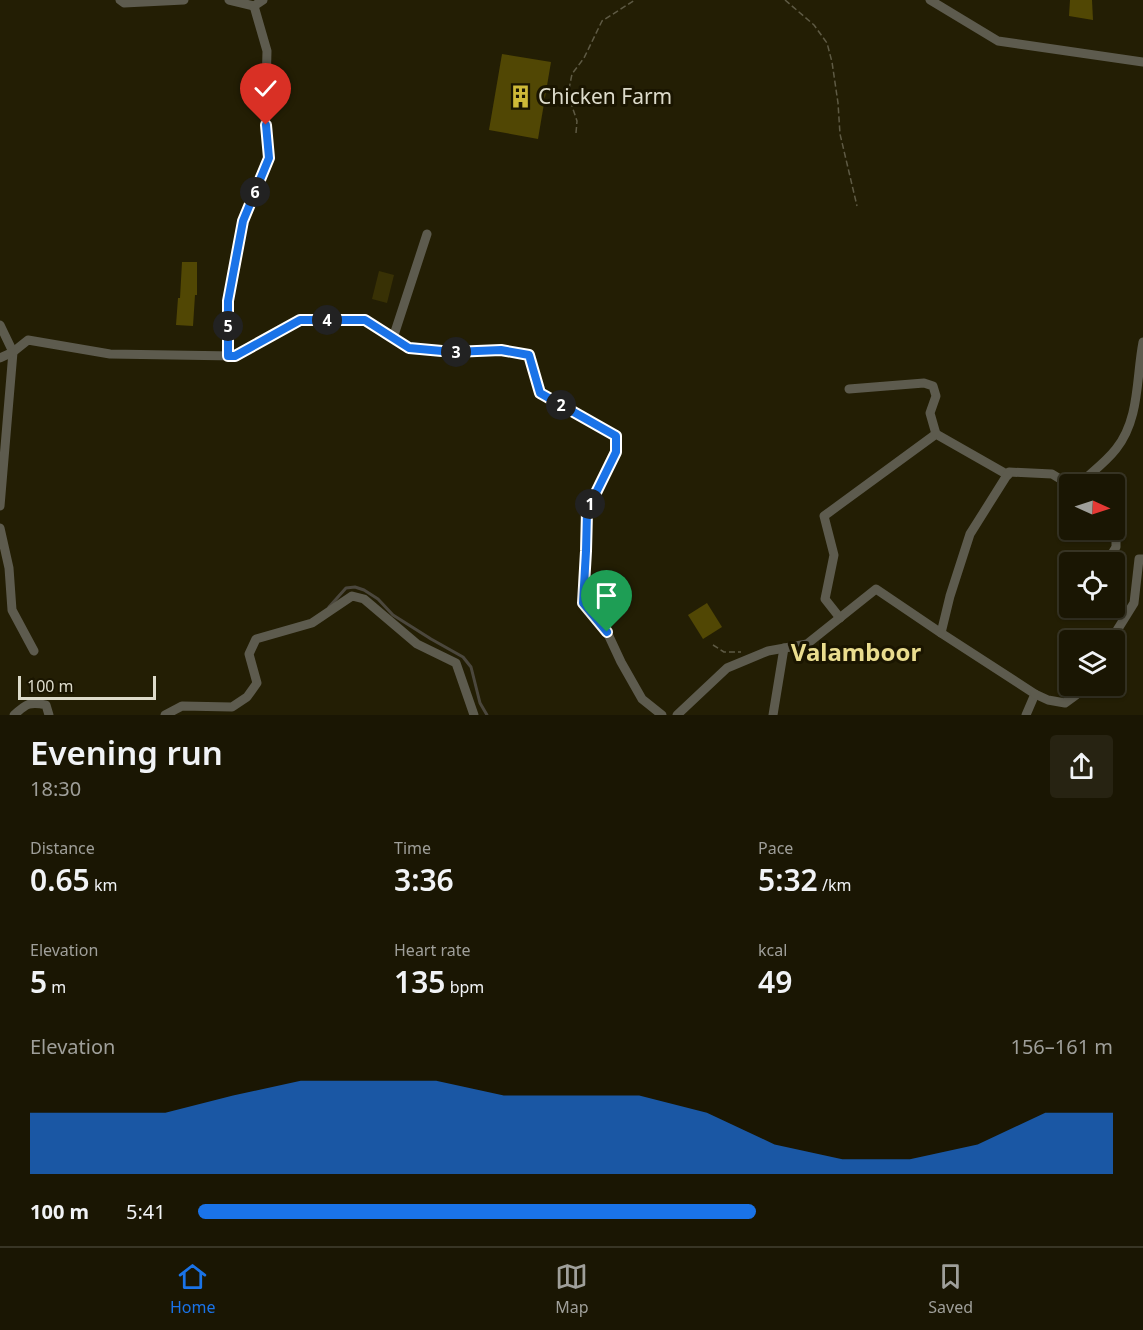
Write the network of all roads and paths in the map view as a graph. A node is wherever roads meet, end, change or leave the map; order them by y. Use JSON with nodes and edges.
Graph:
{"nodes":[{"id":1,"x":120,"y":0,"type":"edge"},
{"id":2,"x":168,"y":0,"type":"edge"},
{"id":3,"x":184,"y":0,"type":"edge"},
{"id":4,"x":229,"y":0,"type":"edge"},
{"id":5,"x":263,"y":0,"type":"edge"},
{"id":6,"x":635,"y":0,"type":"edge"},
{"id":7,"x":784,"y":0,"type":"edge"},
{"id":8,"x":930,"y":0,"type":"edge"},
{"id":9,"x":254,"y":6,"type":"junction"},
{"id":10,"x":1143,"y":62,"type":"edge"},
{"id":11,"x":576,"y":133,"type":"dead end"},
{"id":12,"x":858,"y":206,"type":"dead end"},
{"id":13,"x":427,"y":234,"type":"dead end"},
{"id":14,"x":0,"y":325,"type":"edge"},
{"id":15,"x":393,"y":338,"type":"junction"},
{"id":16,"x":1143,"y":342,"type":"edge"},
{"id":17,"x":13,"y":352,"type":"junction"},
{"id":18,"x":228,"y":356,"type":"junction"},
{"id":19,"x":0,"y":358,"type":"edge"},
{"id":20,"x":849,"y":389,"type":"dead end"},
{"id":21,"x":936,"y":434,"type":"junction"},
{"id":22,"x":1090,"y":474,"type":"edge"},
{"id":23,"x":1008,"y":475,"type":"junction"},
{"id":24,"x":1059,"y":478,"type":"edge"},
{"id":25,"x":0,"y":506,"type":"edge"},
{"id":26,"x":0,"y":528,"type":"edge"},
{"id":27,"x":1143,"y":559,"type":"edge"},
{"id":28,"x":840,"y":618,"type":"junction"},
{"id":29,"x":1117,"y":630,"type":"edge"},
{"id":30,"x":941,"y":633,"type":"junction"},
{"id":31,"x":713,"y":645,"type":"dead end"},
{"id":32,"x":784,"y":648,"type":"junction"},
{"id":33,"x":34,"y":651,"type":"dead end"},
{"id":34,"x":745,"y":652,"type":"dead end"},
{"id":35,"x":1035,"y":694,"type":"junction"},
{"id":36,"x":1075,"y":696,"type":"edge"},
{"id":37,"x":14,"y":715,"type":"edge"},
{"id":38,"x":49,"y":715,"type":"edge"},
{"id":39,"x":165,"y":715,"type":"edge"},
{"id":40,"x":474,"y":715,"type":"edge"},
{"id":41,"x":662,"y":715,"type":"edge"},
{"id":42,"x":677,"y":715,"type":"edge"},
{"id":43,"x":773,"y":715,"type":"edge"},
{"id":44,"x":1026,"y":715,"type":"edge"}],
"edges":[{"from":1,"to":2,"type":"street"},
{"from":2,"to":3,"type":"street"},
{"from":4,"to":9,"type":"street"},
{"from":5,"to":9,"type":"street"},
{"from":6,"to":11,"type":"path"},
{"from":7,"to":12,"type":"path"},
{"from":8,"to":10,"type":"street"},
{"from":9,"to":18,"type":"street"},
{"from":13,"to":15,"type":"street"},
{"from":14,"to":17,"type":"street"},
{"from":15,"to":18,"type":"street"},
{"from":15,"to":41,"type":"street"},
{"from":16,"to":22,"type":"street"},
{"from":17,"to":18,"type":"street"},
{"from":17,"to":19,"type":"street"},
{"from":17,"to":25,"type":"street"},
{"from":20,"to":21,"type":"street"},
{"from":21,"to":23,"type":"street"},
{"from":21,"to":28,"type":"street"},
{"from":23,"to":24,"type":"street"},
{"from":23,"to":30,"type":"street"},
{"from":26,"to":33,"type":"street"},
{"from":27,"to":29,"type":"street"},
{"from":28,"to":30,"type":"street"},
{"from":28,"to":32,"type":"street"},
{"from":30,"to":35,"type":"street"},
{"from":31,"to":34,"type":"path"},
{"from":32,"to":42,"type":"street"},
{"from":32,"to":43,"type":"street"},
{"from":35,"to":36,"type":"street"},
{"from":35,"to":44,"type":"street"},
{"from":37,"to":38,"type":"street"},
{"from":39,"to":40,"type":"street"}]}
